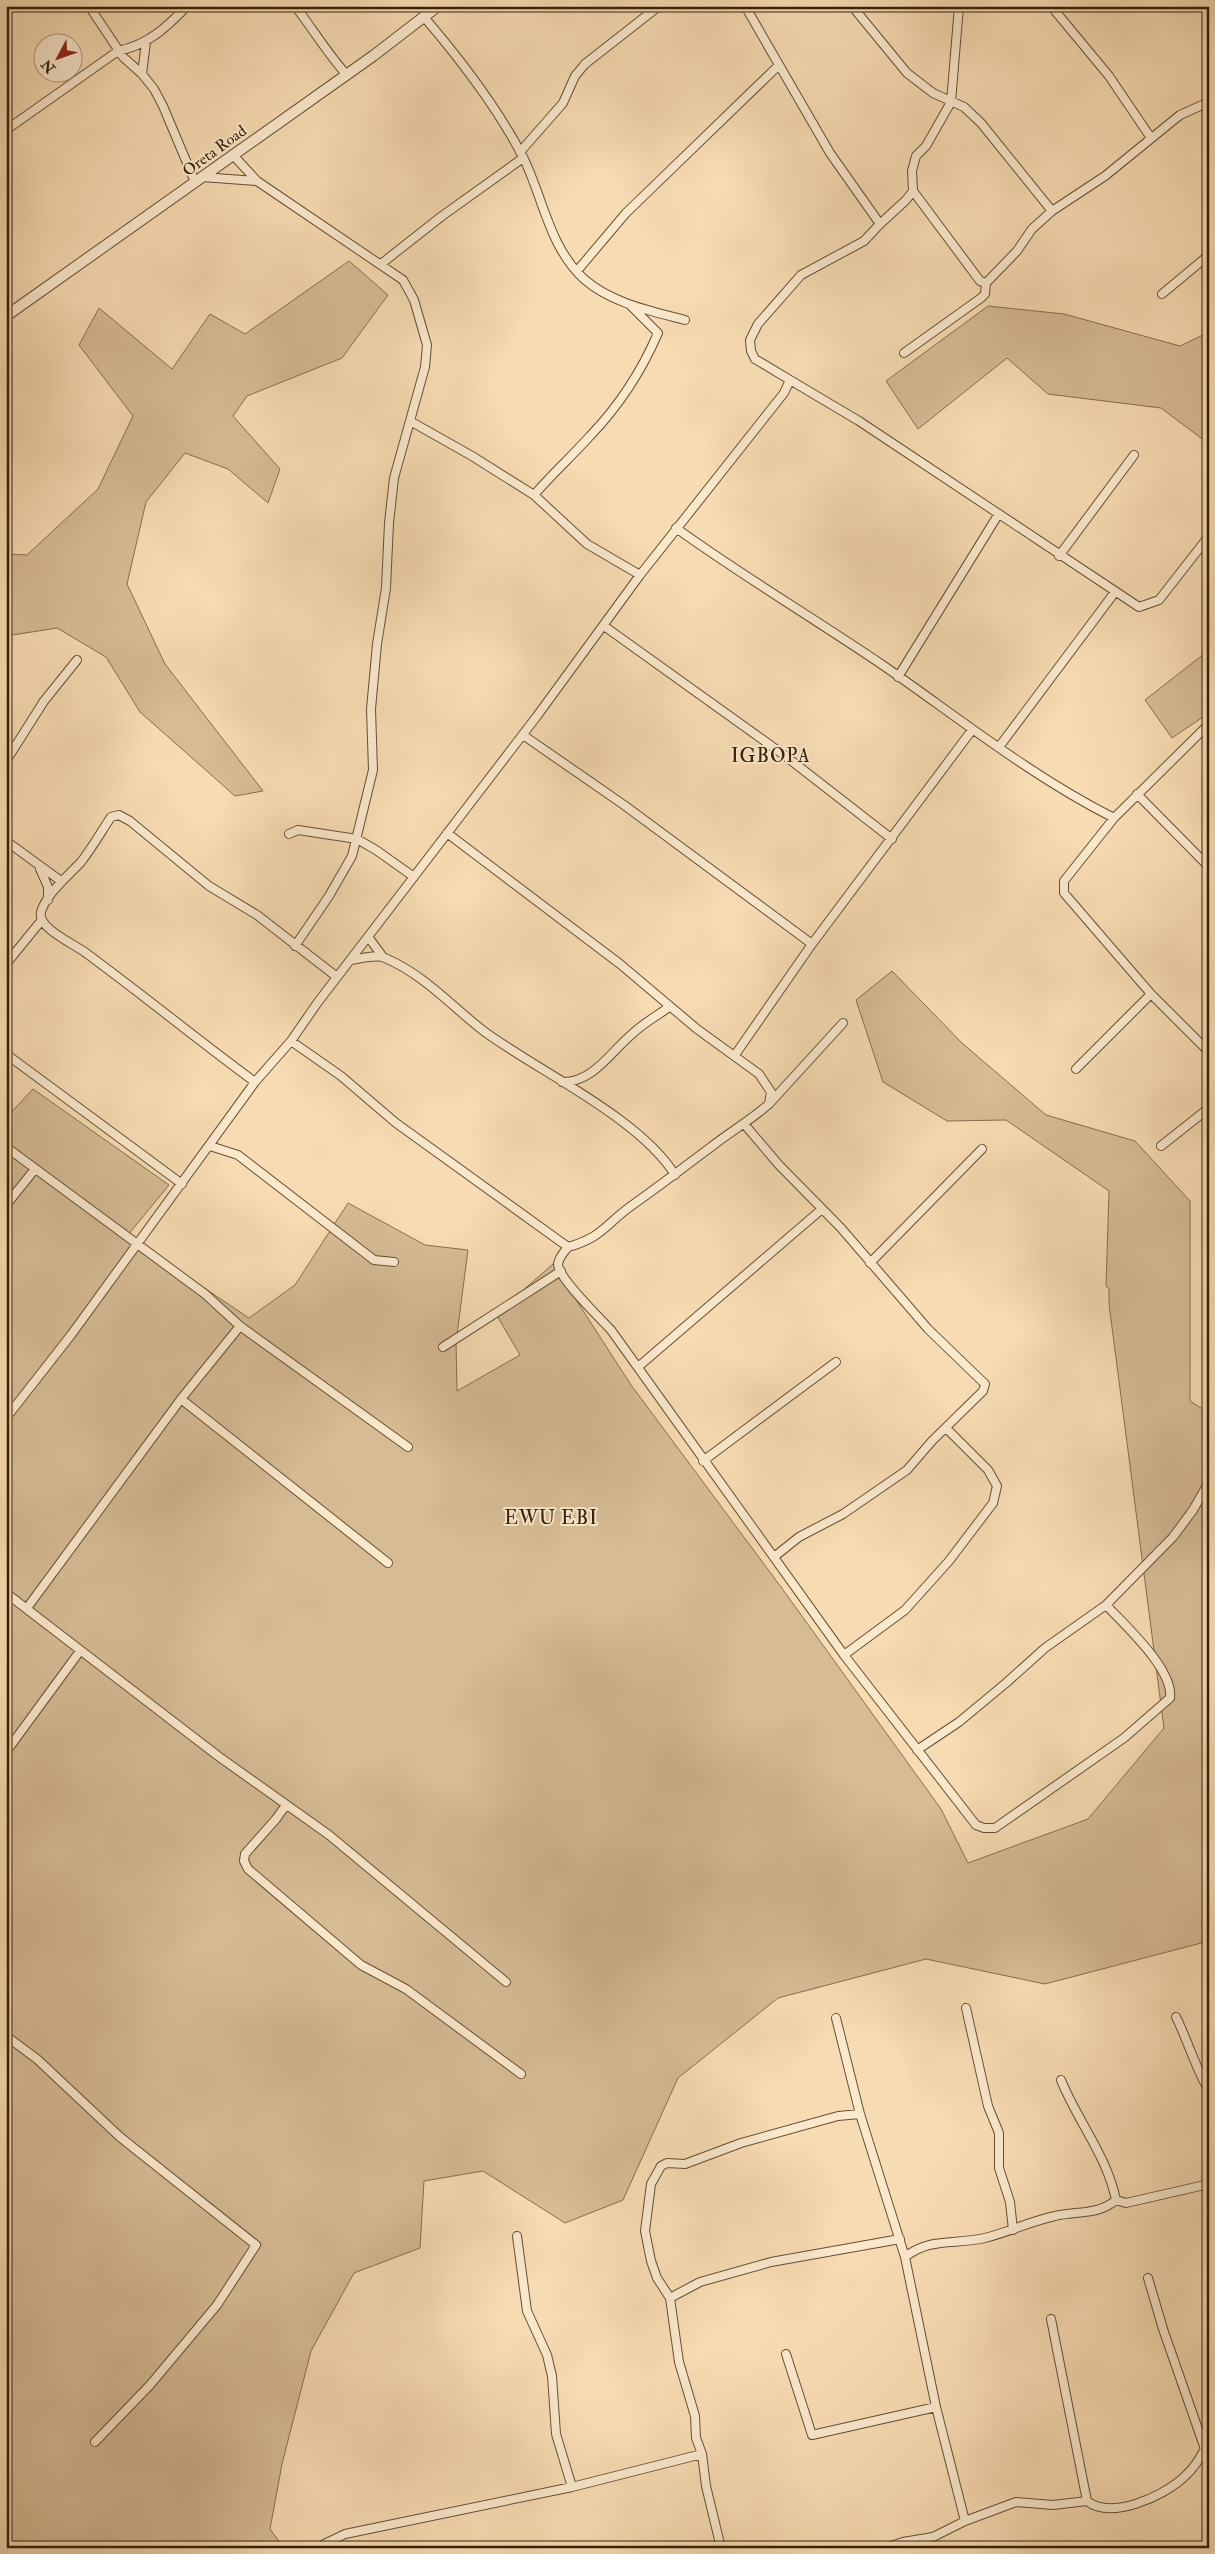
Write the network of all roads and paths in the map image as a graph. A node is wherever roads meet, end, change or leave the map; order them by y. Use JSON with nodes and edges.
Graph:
{"nodes":[{"id":1,"x":89,"y":6,"type":"edge"},
{"id":2,"x":187,"y":6,"type":"edge"},
{"id":3,"x":295,"y":6,"type":"edge"},
{"id":4,"x":438,"y":6,"type":"edge"},
{"id":5,"x":659,"y":6,"type":"edge"},
{"id":6,"x":745,"y":6,"type":"edge"},
{"id":7,"x":852,"y":6,"type":"edge"},
{"id":8,"x":959,"y":6,"type":"edge"},
{"id":9,"x":1052,"y":6,"type":"edge"},
{"id":10,"x":424,"y":17,"type":"junction"},
{"id":11,"x":146,"y":42,"type":"junction"},
{"id":12,"x":118,"y":51,"type":"junction"},
{"id":13,"x":779,"y":65,"type":"junction"},
{"id":14,"x":142,"y":74,"type":"junction"},
{"id":15,"x":346,"y":74,"type":"junction"},
{"id":16,"x":951,"y":102,"type":"junction"},
{"id":17,"x":1209,"y":102,"type":"edge"},
{"id":18,"x":6,"y":130,"type":"edge"},
{"id":19,"x":1151,"y":138,"type":"junction"},
{"id":20,"x":233,"y":155,"type":"junction"},
{"id":21,"x":521,"y":155,"type":"junction"},
{"id":22,"x":199,"y":180,"type":"junction"},
{"id":23,"x":257,"y":181,"type":"junction"},
{"id":24,"x":913,"y":191,"type":"junction"},
{"id":25,"x":1052,"y":211,"type":"junction"},
{"id":26,"x":880,"y":224,"type":"junction"},
{"id":27,"x":1209,"y":255,"type":"edge"},
{"id":28,"x":381,"y":264,"type":"junction"},
{"id":29,"x":577,"y":271,"type":"junction"},
{"id":30,"x":986,"y":283,"type":"junction"},
{"id":31,"x":1162,"y":294,"type":"dead end"},
{"id":32,"x":629,"y":304,"type":"junction"},
{"id":33,"x":7,"y":315,"type":"edge"},
{"id":34,"x":685,"y":320,"type":"dead end"},
{"id":35,"x":904,"y":353,"type":"dead end"},
{"id":36,"x":790,"y":380,"type":"junction"},
{"id":37,"x":410,"y":421,"type":"junction"},
{"id":38,"x":1134,"y":455,"type":"dead end"},
{"id":39,"x":534,"y":495,"type":"junction"},
{"id":40,"x":998,"y":515,"type":"junction"},
{"id":41,"x":676,"y":528,"type":"junction"},
{"id":42,"x":1209,"y":536,"type":"edge"},
{"id":43,"x":1059,"y":556,"type":"junction"},
{"id":44,"x":640,"y":574,"type":"junction"},
{"id":45,"x":1114,"y":592,"type":"junction"},
{"id":46,"x":604,"y":626,"type":"junction"},
{"id":47,"x":77,"y":660,"type":"dead end"},
{"id":48,"x":898,"y":677,"type":"junction"},
{"id":49,"x":1209,"y":724,"type":"edge"},
{"id":50,"x":972,"y":730,"type":"junction"},
{"id":51,"x":523,"y":735,"type":"junction"},
{"id":52,"x":999,"y":747,"type":"junction"},
{"id":53,"x":6,"y":761,"type":"edge"},
{"id":54,"x":1137,"y":794,"type":"junction"},
{"id":55,"x":1114,"y":818,"type":"junction"},
{"id":56,"x":447,"y":833,"type":"junction"},
{"id":57,"x":289,"y":834,"type":"dead end"},
{"id":58,"x":357,"y":839,"type":"junction"},
{"id":59,"x":892,"y":839,"type":"junction"},
{"id":60,"x":6,"y":841,"type":"edge"},
{"id":61,"x":39,"y":867,"type":"junction"},
{"id":62,"x":1209,"y":867,"type":"edge"},
{"id":63,"x":414,"y":877,"type":"junction"},
{"id":64,"x":60,"y":882,"type":"junction"},
{"id":65,"x":48,"y":900,"type":"junction"},
{"id":66,"x":41,"y":921,"type":"junction"},
{"id":67,"x":369,"y":938,"type":"junction"},
{"id":68,"x":812,"y":944,"type":"junction"},
{"id":69,"x":295,"y":946,"type":"junction"},
{"id":70,"x":383,"y":957,"type":"junction"},
{"id":71,"x":351,"y":960,"type":"junction"},
{"id":72,"x":6,"y":964,"type":"edge"},
{"id":73,"x":337,"y":977,"type":"junction"},
{"id":74,"x":1151,"y":994,"type":"junction"},
{"id":75,"x":669,"y":1007,"type":"junction"},
{"id":76,"x":843,"y":1023,"type":"dead end"},
{"id":77,"x":291,"y":1040,"type":"junction"},
{"id":78,"x":1209,"y":1052,"type":"edge"},
{"id":79,"x":6,"y":1054,"type":"edge"},
{"id":80,"x":735,"y":1055,"type":"junction"},
{"id":81,"x":1076,"y":1069,"type":"dead end"},
{"id":82,"x":256,"y":1082,"type":"junction"},
{"id":83,"x":560,"y":1082,"type":"junction"},
{"id":84,"x":769,"y":1104,"type":"junction"},
{"id":85,"x":1209,"y":1108,"type":"edge"},
{"id":86,"x":745,"y":1125,"type":"junction"},
{"id":87,"x":210,"y":1146,"type":"junction"},
{"id":88,"x":1161,"y":1146,"type":"dead end"},
{"id":89,"x":6,"y":1147,"type":"edge"},
{"id":90,"x":982,"y":1149,"type":"dead end"},
{"id":91,"x":35,"y":1169,"type":"junction"},
{"id":92,"x":675,"y":1175,"type":"junction"},
{"id":93,"x":182,"y":1184,"type":"junction"},
{"id":94,"x":6,"y":1205,"type":"edge"},
{"id":95,"x":822,"y":1208,"type":"junction"},
{"id":96,"x":137,"y":1245,"type":"junction"},
{"id":97,"x":568,"y":1247,"type":"junction"},
{"id":98,"x":394,"y":1262,"type":"dead end"},
{"id":99,"x":870,"y":1263,"type":"junction"},
{"id":100,"x":561,"y":1271,"type":"junction"},
{"id":101,"x":240,"y":1326,"type":"junction"},
{"id":102,"x":443,"y":1347,"type":"dead end"},
{"id":103,"x":836,"y":1362,"type":"dead end"},
{"id":104,"x":638,"y":1368,"type":"junction"},
{"id":105,"x":181,"y":1399,"type":"junction"},
{"id":106,"x":6,"y":1418,"type":"edge"},
{"id":107,"x":946,"y":1428,"type":"junction"},
{"id":108,"x":408,"y":1447,"type":"dead end"},
{"id":109,"x":703,"y":1460,"type":"junction"},
{"id":110,"x":1209,"y":1482,"type":"edge"},
{"id":111,"x":774,"y":1557,"type":"junction"},
{"id":112,"x":388,"y":1563,"type":"dead end"},
{"id":113,"x":6,"y":1592,"type":"edge"},
{"id":114,"x":1106,"y":1605,"type":"junction"},
{"id":115,"x":27,"y":1608,"type":"junction"},
{"id":116,"x":80,"y":1651,"type":"junction"},
{"id":117,"x":844,"y":1655,"type":"junction"},
{"id":118,"x":916,"y":1750,"type":"junction"},
{"id":119,"x":6,"y":1752,"type":"edge"},
{"id":120,"x":286,"y":1804,"type":"junction"},
{"id":121,"x":506,"y":1982,"type":"dead end"},
{"id":122,"x":966,"y":2008,"type":"dead end"},
{"id":123,"x":1176,"y":2017,"type":"dead end"},
{"id":124,"x":836,"y":2018,"type":"dead end"},
{"id":125,"x":6,"y":2036,"type":"edge"},
{"id":126,"x":521,"y":2074,"type":"dead end"},
{"id":127,"x":1061,"y":2080,"type":"dead end"},
{"id":128,"x":1209,"y":2091,"type":"edge"},
{"id":129,"x":860,"y":2114,"type":"junction"},
{"id":130,"x":1209,"y":2184,"type":"edge"},
{"id":131,"x":1116,"y":2200,"type":"junction"},
{"id":132,"x":1013,"y":2230,"type":"junction"},
{"id":133,"x":517,"y":2236,"type":"dead end"},
{"id":134,"x":900,"y":2240,"type":"junction"},
{"id":135,"x":905,"y":2257,"type":"junction"},
{"id":136,"x":1148,"y":2278,"type":"dead end"},
{"id":137,"x":670,"y":2298,"type":"junction"},
{"id":138,"x":1051,"y":2319,"type":"dead end"},
{"id":139,"x":786,"y":2354,"type":"dead end"},
{"id":140,"x":936,"y":2407,"type":"junction"},
{"id":141,"x":1209,"y":2440,"type":"edge"},
{"id":142,"x":95,"y":2442,"type":"dead end"},
{"id":143,"x":1205,"y":2448,"type":"junction"},
{"id":144,"x":702,"y":2454,"type":"junction"},
{"id":145,"x":572,"y":2487,"type":"junction"},
{"id":146,"x":1087,"y":2501,"type":"junction"},
{"id":147,"x":965,"y":2521,"type":"junction"},
{"id":148,"x":324,"y":2544,"type":"dead end"},
{"id":149,"x":903,"y":2545,"type":"edge"},
{"id":150,"x":721,"y":2548,"type":"edge"},
{"id":151,"x":885,"y":2548,"type":"edge"}],
"edges":[{"from":1,"to":12,"type":"street"},
{"from":2,"to":11,"type":"street"},
{"from":3,"to":15,"type":"street"},
{"from":4,"to":10,"type":"street","name":"Oreta Road"},
{"from":5,"to":21,"type":"street"},
{"from":6,"to":13,"type":"street"},
{"from":7,"to":16,"type":"street"},
{"from":8,"to":16,"type":"street"},
{"from":9,"to":19,"type":"street"},
{"from":10,"to":15,"type":"street","name":"Oreta Road"},
{"from":10,"to":21,"type":"street"},
{"from":11,"to":12,"type":"street"},
{"from":11,"to":14,"type":"street"},
{"from":12,"to":14,"type":"street"},
{"from":12,"to":18,"type":"street"},
{"from":13,"to":26,"type":"street"},
{"from":13,"to":29,"type":"street"},
{"from":14,"to":22,"type":"street"},
{"from":15,"to":20,"type":"street","name":"Oreta Road"},
{"from":16,"to":24,"type":"street"},
{"from":16,"to":25,"type":"street"},
{"from":17,"to":19,"type":"street"},
{"from":19,"to":25,"type":"street"},
{"from":20,"to":22,"type":"street","name":"Oreta Road"},
{"from":20,"to":23,"type":"street"},
{"from":21,"to":28,"type":"street"},
{"from":21,"to":29,"type":"street"},
{"from":22,"to":23,"type":"street"},
{"from":22,"to":33,"type":"street","name":"Oreta Road"},
{"from":23,"to":28,"type":"street"},
{"from":24,"to":26,"type":"street"},
{"from":24,"to":30,"type":"street"},
{"from":25,"to":30,"type":"street"},
{"from":26,"to":36,"type":"street"},
{"from":27,"to":31,"type":"street"},
{"from":28,"to":37,"type":"street"},
{"from":29,"to":32,"type":"street"},
{"from":30,"to":35,"type":"street"},
{"from":32,"to":34,"type":"street"},
{"from":32,"to":39,"type":"street"},
{"from":36,"to":40,"type":"street"},
{"from":36,"to":41,"type":"street"},
{"from":37,"to":39,"type":"street"},
{"from":37,"to":58,"type":"street"},
{"from":38,"to":43,"type":"street"},
{"from":39,"to":44,"type":"street"},
{"from":40,"to":43,"type":"street"},
{"from":40,"to":48,"type":"street"},
{"from":41,"to":44,"type":"street"},
{"from":41,"to":48,"type":"street"},
{"from":42,"to":45,"type":"street"},
{"from":43,"to":45,"type":"street"},
{"from":44,"to":46,"type":"street"},
{"from":45,"to":52,"type":"street"},
{"from":46,"to":51,"type":"street"},
{"from":46,"to":59,"type":"street"},
{"from":47,"to":53,"type":"street"},
{"from":48,"to":50,"type":"street"},
{"from":49,"to":54,"type":"street"},
{"from":50,"to":52,"type":"street"},
{"from":50,"to":59,"type":"street"},
{"from":51,"to":56,"type":"street"},
{"from":51,"to":68,"type":"street"},
{"from":52,"to":55,"type":"street"},
{"from":54,"to":55,"type":"street"},
{"from":54,"to":62,"type":"street"},
{"from":55,"to":74,"type":"street"},
{"from":56,"to":63,"type":"street"},
{"from":56,"to":75,"type":"street"},
{"from":57,"to":58,"type":"street"},
{"from":58,"to":63,"type":"street"},
{"from":58,"to":69,"type":"street"},
{"from":59,"to":68,"type":"street"},
{"from":60,"to":61,"type":"street"},
{"from":61,"to":64,"type":"street"},
{"from":61,"to":65,"type":"street"},
{"from":63,"to":67,"type":"street"},
{"from":64,"to":65,"type":"street"},
{"from":64,"to":69,"type":"street"},
{"from":65,"to":66,"type":"street"},
{"from":66,"to":72,"type":"street"},
{"from":66,"to":82,"type":"street"},
{"from":67,"to":70,"type":"street"},
{"from":67,"to":71,"type":"street"},
{"from":68,"to":80,"type":"street"},
{"from":69,"to":73,"type":"street"},
{"from":70,"to":71,"type":"street"},
{"from":70,"to":83,"type":"street"},
{"from":71,"to":73,"type":"street"},
{"from":73,"to":77,"type":"street"},
{"from":74,"to":78,"type":"street"},
{"from":74,"to":81,"type":"street"},
{"from":75,"to":80,"type":"street"},
{"from":75,"to":83,"type":"street"},
{"from":76,"to":84,"type":"street"},
{"from":77,"to":82,"type":"street"},
{"from":77,"to":97,"type":"street"},
{"from":79,"to":93,"type":"street"},
{"from":80,"to":84,"type":"street"},
{"from":82,"to":87,"type":"street"},
{"from":83,"to":92,"type":"street"},
{"from":84,"to":86,"type":"street"},
{"from":85,"to":88,"type":"street"},
{"from":86,"to":92,"type":"street"},
{"from":86,"to":95,"type":"street"},
{"from":87,"to":93,"type":"street"},
{"from":87,"to":98,"type":"street"},
{"from":89,"to":91,"type":"street"},
{"from":90,"to":99,"type":"street"},
{"from":91,"to":94,"type":"street"},
{"from":91,"to":96,"type":"street"},
{"from":92,"to":97,"type":"street"},
{"from":93,"to":96,"type":"street"},
{"from":95,"to":99,"type":"street"},
{"from":95,"to":104,"type":"street"},
{"from":96,"to":101,"type":"street"},
{"from":96,"to":106,"type":"street"},
{"from":97,"to":100,"type":"street"},
{"from":99,"to":107,"type":"street"},
{"from":100,"to":102,"type":"street"},
{"from":100,"to":104,"type":"street"},
{"from":101,"to":105,"type":"street"},
{"from":101,"to":108,"type":"street"},
{"from":103,"to":109,"type":"street"},
{"from":104,"to":109,"type":"street"},
{"from":105,"to":112,"type":"street"},
{"from":105,"to":115,"type":"street"},
{"from":107,"to":111,"type":"street"},
{"from":107,"to":117,"type":"street"},
{"from":109,"to":111,"type":"street"},
{"from":110,"to":114,"type":"street"},
{"from":111,"to":117,"type":"street"},
{"from":113,"to":115,"type":"street"},
{"from":114,"to":118,"type":"street"},
{"from":114,"to":118,"type":"street"},
{"from":115,"to":116,"type":"street"},
{"from":116,"to":119,"type":"street"},
{"from":116,"to":120,"type":"street"},
{"from":117,"to":118,"type":"street"},
{"from":120,"to":121,"type":"street"},
{"from":120,"to":126,"type":"street"},
{"from":122,"to":132,"type":"street"},
{"from":123,"to":128,"type":"street"},
{"from":124,"to":129,"type":"street"},
{"from":125,"to":142,"type":"street"},
{"from":127,"to":131,"type":"street"},
{"from":129,"to":134,"type":"street"},
{"from":129,"to":137,"type":"street"},
{"from":130,"to":131,"type":"street"},
{"from":131,"to":132,"type":"street"},
{"from":132,"to":135,"type":"street"},
{"from":133,"to":145,"type":"street"},
{"from":134,"to":135,"type":"street"},
{"from":134,"to":137,"type":"street"},
{"from":135,"to":140,"type":"street"},
{"from":136,"to":143,"type":"street"},
{"from":137,"to":144,"type":"street"},
{"from":138,"to":146,"type":"street"},
{"from":139,"to":140,"type":"street"},
{"from":140,"to":147,"type":"street"},
{"from":141,"to":143,"type":"street"},
{"from":143,"to":146,"type":"street"},
{"from":144,"to":145,"type":"street"},
{"from":144,"to":150,"type":"street"},
{"from":145,"to":148,"type":"street"},
{"from":146,"to":147,"type":"street"},
{"from":147,"to":149,"type":"street"},
{"from":149,"to":151,"type":"street"}]}
